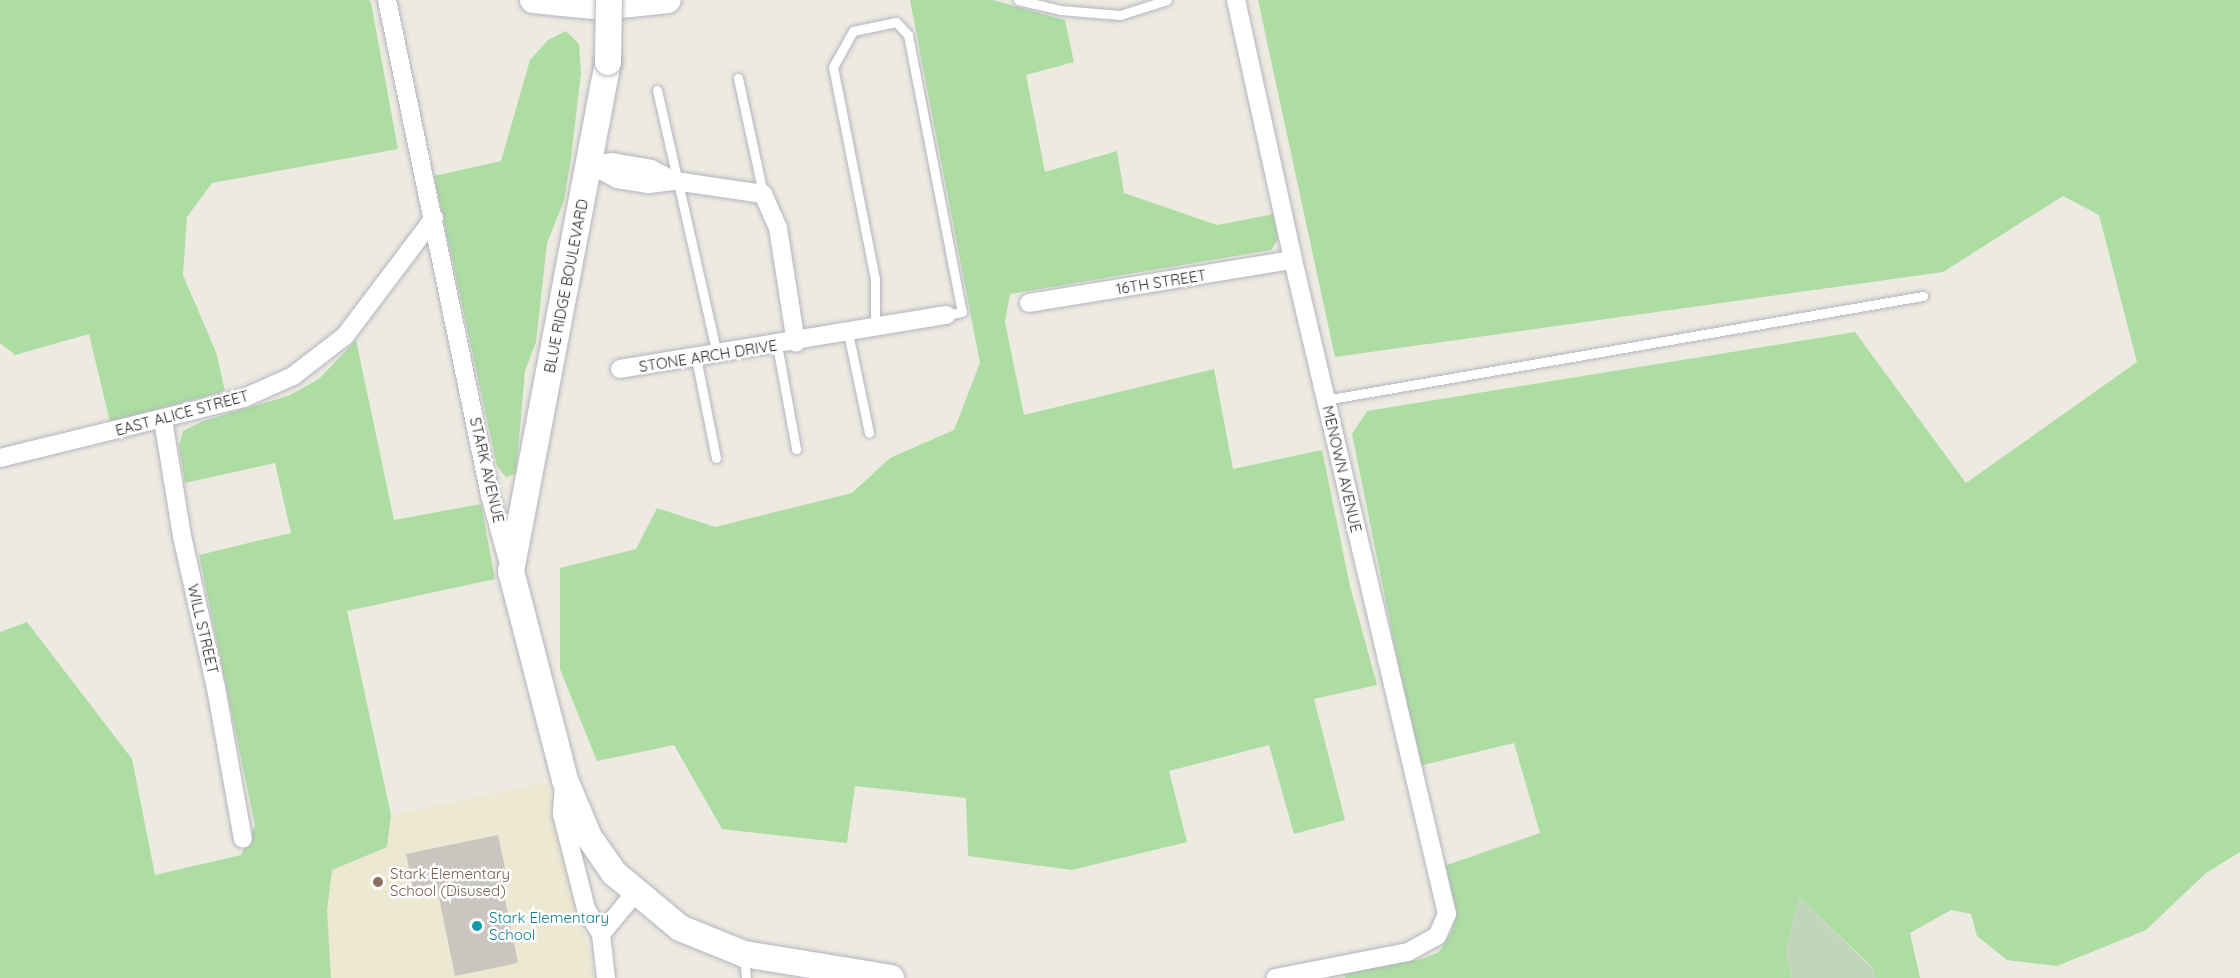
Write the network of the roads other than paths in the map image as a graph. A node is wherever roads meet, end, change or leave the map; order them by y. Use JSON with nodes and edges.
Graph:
{"nodes":[{"id":1,"x":387,"y":0,"type":"edge"},
{"id":2,"x":533,"y":0,"type":"edge"},
{"id":3,"x":609,"y":0,"type":"edge"},
{"id":4,"x":668,"y":0,"type":"edge"},
{"id":5,"x":1018,"y":0,"type":"edge"},
{"id":6,"x":1167,"y":0,"type":"edge"},
{"id":7,"x":1236,"y":0,"type":"edge"},
{"id":8,"x":738,"y":78,"type":"dead end"},
{"id":9,"x":657,"y":90,"type":"dead end"},
{"id":10,"x":591,"y":165,"type":"junction"},
{"id":11,"x":675,"y":181,"type":"junction"},
{"id":12,"x":763,"y":194,"type":"junction"},
{"id":13,"x":434,"y":218,"type":"junction"},
{"id":14,"x":1293,"y":260,"type":"junction"},
{"id":15,"x":1923,"y":296,"type":"dead end"},
{"id":16,"x":1029,"y":303,"type":"dead end"},
{"id":17,"x":947,"y":315,"type":"joint"},
{"id":18,"x":875,"y":328,"type":"junction"},
{"id":19,"x":848,"y":333,"type":"junction"},
{"id":20,"x":796,"y":343,"type":"junction"},
{"id":21,"x":777,"y":345,"type":"junction"},
{"id":22,"x":717,"y":354,"type":"junction"},
{"id":23,"x":696,"y":357,"type":"junction"},
{"id":24,"x":620,"y":369,"type":"dead end"},
{"id":25,"x":1325,"y":400,"type":"junction"},
{"id":26,"x":163,"y":420,"type":"junction"},
{"id":27,"x":869,"y":433,"type":"dead end"},
{"id":28,"x":796,"y":449,"type":"dead end"},
{"id":29,"x":0,"y":458,"type":"edge"},
{"id":30,"x":716,"y":458,"type":"dead end"},
{"id":31,"x":511,"y":571,"type":"junction"},
{"id":32,"x":565,"y":780,"type":"junction"},
{"id":33,"x":243,"y":839,"type":"dead end"},
{"id":34,"x":635,"y":893,"type":"junction"},
{"id":35,"x":601,"y":934,"type":"junction"},
{"id":36,"x":745,"y":966,"type":"edge"},
{"id":37,"x":606,"y":978,"type":"edge"},
{"id":38,"x":891,"y":978,"type":"edge"},
{"id":39,"x":1276,"y":978,"type":"edge"}],
"edges":[{"from":1,"to":13,"type":"street","name":"STARK AVENUE"},
{"from":2,"to":4,"type":"main road"},
{"from":3,"to":10,"type":"main road","name":"BLUE RIDGE BOULEVARD","bridge":true},
{"from":5,"to":6,"type":"lane"},
{"from":7,"to":14,"type":"street","name":"MENOWN AVENUE"},
{"from":8,"to":12,"type":"lane"},
{"from":9,"to":11,"type":"lane"},
{"from":10,"to":11,"type":"street"},
{"from":10,"to":31,"type":"main road","name":"BLUE RIDGE BOULEVARD"},
{"from":11,"to":12,"type":"street"},
{"from":11,"to":22,"type":"lane"},
{"from":12,"to":20,"type":"street","name":"STONE ARCH DRIVE"},
{"from":13,"to":26,"type":"street","name":"EAST ALICE STREET"},
{"from":13,"to":31,"type":"street","name":"STARK AVENUE"},
{"from":14,"to":16,"type":"street","name":"16TH STREET"},
{"from":14,"to":25,"type":"street","name":"MENOWN AVENUE"},
{"from":15,"to":25,"type":"lane"},
{"from":17,"to":18,"type":"street","name":"STONE ARCH DRIVE"},
{"from":17,"to":18,"type":"lane"},
{"from":18,"to":19,"type":"street","name":"STONE ARCH DRIVE"},
{"from":19,"to":20,"type":"street","name":"STONE ARCH DRIVE"},
{"from":19,"to":27,"type":"lane"},
{"from":20,"to":21,"type":"street","name":"STONE ARCH DRIVE"},
{"from":21,"to":22,"type":"street","name":"STONE ARCH DRIVE"},
{"from":21,"to":28,"type":"lane"},
{"from":22,"to":23,"type":"street","name":"STONE ARCH DRIVE"},
{"from":23,"to":24,"type":"street","name":"STONE ARCH DRIVE"},
{"from":23,"to":30,"type":"lane"},
{"from":25,"to":39,"type":"street","name":"MENOWN AVENUE"},
{"from":26,"to":29,"type":"street","name":"EAST ALICE STREET"},
{"from":26,"to":33,"type":"street","name":"WILL STREET"},
{"from":31,"to":32,"type":"main road","name":"STARK AVENUE"},
{"from":32,"to":34,"type":"main road"},
{"from":32,"to":35,"type":"street","name":"STARK AVENUE"},
{"from":34,"to":35,"type":"street"},
{"from":34,"to":36,"type":"main road"},
{"from":35,"to":37,"type":"street","name":"STARK AVENUE"},
{"from":36,"to":38,"type":"main road"}]}
